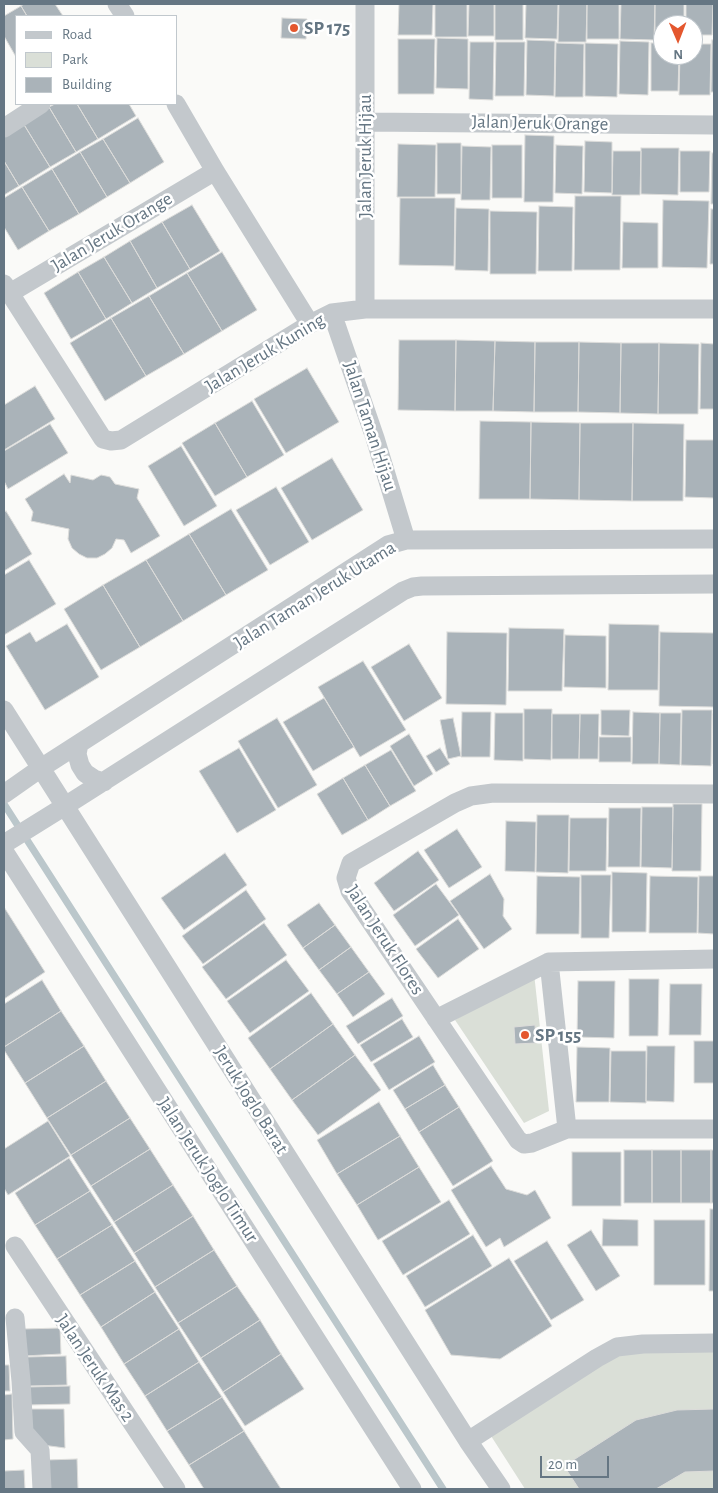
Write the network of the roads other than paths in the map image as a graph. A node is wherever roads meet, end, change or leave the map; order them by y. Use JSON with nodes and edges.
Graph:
{"nodes":[{"id":1,"x":117,"y":4,"type":"edge"},
{"id":2,"x":365,"y":4,"type":"edge"},
{"id":3,"x":124,"y":15,"type":"edge"},
{"id":4,"x":39,"y":105,"type":"edge"},
{"id":5,"x":177,"y":105,"type":"edge"},
{"id":6,"x":365,"y":122,"type":"junction"},
{"id":7,"x":714,"y":125,"type":"edge"},
{"id":8,"x":4,"y":128,"type":"edge"},
{"id":9,"x":215,"y":171,"type":"junction"},
{"id":10,"x":7,"y":289,"type":"edge"},
{"id":11,"x":364,"y":309,"type":"junction"},
{"id":12,"x":714,"y":309,"type":"edge"},
{"id":13,"x":332,"y":313,"type":"junction"},
{"id":14,"x":310,"y":324,"type":"junction"},
{"id":15,"x":714,"y":539,"type":"edge"},
{"id":16,"x":406,"y":540,"type":"junction"},
{"id":17,"x":714,"y":584,"type":"edge"},
{"id":18,"x":4,"y":710,"type":"edge"},
{"id":19,"x":79,"y":744,"type":"junction"},
{"id":20,"x":41,"y":768,"type":"junction"},
{"id":21,"x":104,"y":782,"type":"junction"},
{"id":22,"x":4,"y":794,"type":"edge"},
{"id":23,"x":714,"y":794,"type":"edge"},
{"id":24,"x":65,"y":806,"type":"junction"},
{"id":25,"x":8,"y":844,"type":"edge"},
{"id":26,"x":714,"y":959,"type":"edge"},
{"id":27,"x":549,"y":962,"type":"junction"},
{"id":28,"x":436,"y":1019,"type":"junction"},
{"id":29,"x":567,"y":1129,"type":"junction"},
{"id":30,"x":714,"y":1129,"type":"edge"},
{"id":31,"x":15,"y":1246,"type":"dead end"},
{"id":32,"x":14,"y":1318,"type":"edge"},
{"id":33,"x":714,"y":1342,"type":"edge"},
{"id":34,"x":468,"y":1441,"type":"junction"},
{"id":35,"x":406,"y":1487,"type":"edge"},
{"id":36,"x":42,"y":1489,"type":"edge"},
{"id":37,"x":176,"y":1489,"type":"edge"},
{"id":38,"x":501,"y":1489,"type":"edge"}],
"edges":[{"from":1,"to":3,"type":"street"},
{"from":2,"to":6,"type":"street","name":"Jalan Jeruk Hijau"},
{"from":4,"to":8,"type":"street"},
{"from":5,"to":9,"type":"street"},
{"from":6,"to":7,"type":"street","name":"Jalan Jeruk Orange"},
{"from":6,"to":11,"type":"street","name":"Jalan Jeruk Hijau"},
{"from":9,"to":10,"type":"street","name":"Jalan Jeruk Orange"},
{"from":9,"to":14,"type":"street"},
{"from":10,"to":14,"type":"street","name":"Jalan Jeruk Kuning"},
{"from":11,"to":12,"type":"street","name":"Jalan Jeruk Kuning"},
{"from":11,"to":13,"type":"street","name":"Jalan Jeruk Kuning"},
{"from":13,"to":14,"type":"street","name":"Jalan Jeruk Kuning"},
{"from":13,"to":16,"type":"street","name":"Jalan Taman Hijau"},
{"from":15,"to":16,"type":"street","name":"Jalan Taman Jeruk Utama"},
{"from":16,"to":19,"type":"street","name":"Jalan Taman Jeruk Utama"},
{"from":17,"to":21,"type":"street"},
{"from":18,"to":20,"type":"street","name":"Jeruk Joglo Barat"},
{"from":19,"to":20,"type":"street","name":"Jalan Taman Jeruk Utama"},
{"from":19,"to":21,"type":"street"},
{"from":20,"to":22,"type":"street","name":"Jalan Taman Jeruk Utama"},
{"from":20,"to":24,"type":"street","name":"Jeruk Joglo Barat"},
{"from":21,"to":24,"type":"street"},
{"from":23,"to":28,"type":"street","name":"Jalan Jeruk Flores"},
{"from":24,"to":25,"type":"street"},
{"from":24,"to":34,"type":"street","name":"Jeruk Joglo Barat"},
{"from":25,"to":35,"type":"street","name":"Jalan Jeruk Joglo Timur"},
{"from":26,"to":27,"type":"street"},
{"from":27,"to":28,"type":"street"},
{"from":27,"to":29,"type":"street"},
{"from":28,"to":29,"type":"street","name":"Jalan Jeruk Flores"},
{"from":29,"to":30,"type":"street","name":"Jalan Jeruk Flores"},
{"from":31,"to":37,"type":"street","name":"Jalan Jeruk Mas 2"},
{"from":32,"to":36,"type":"street"},
{"from":33,"to":34,"type":"street"},
{"from":34,"to":38,"type":"street","name":"Jeruk Joglo Barat"}]}
